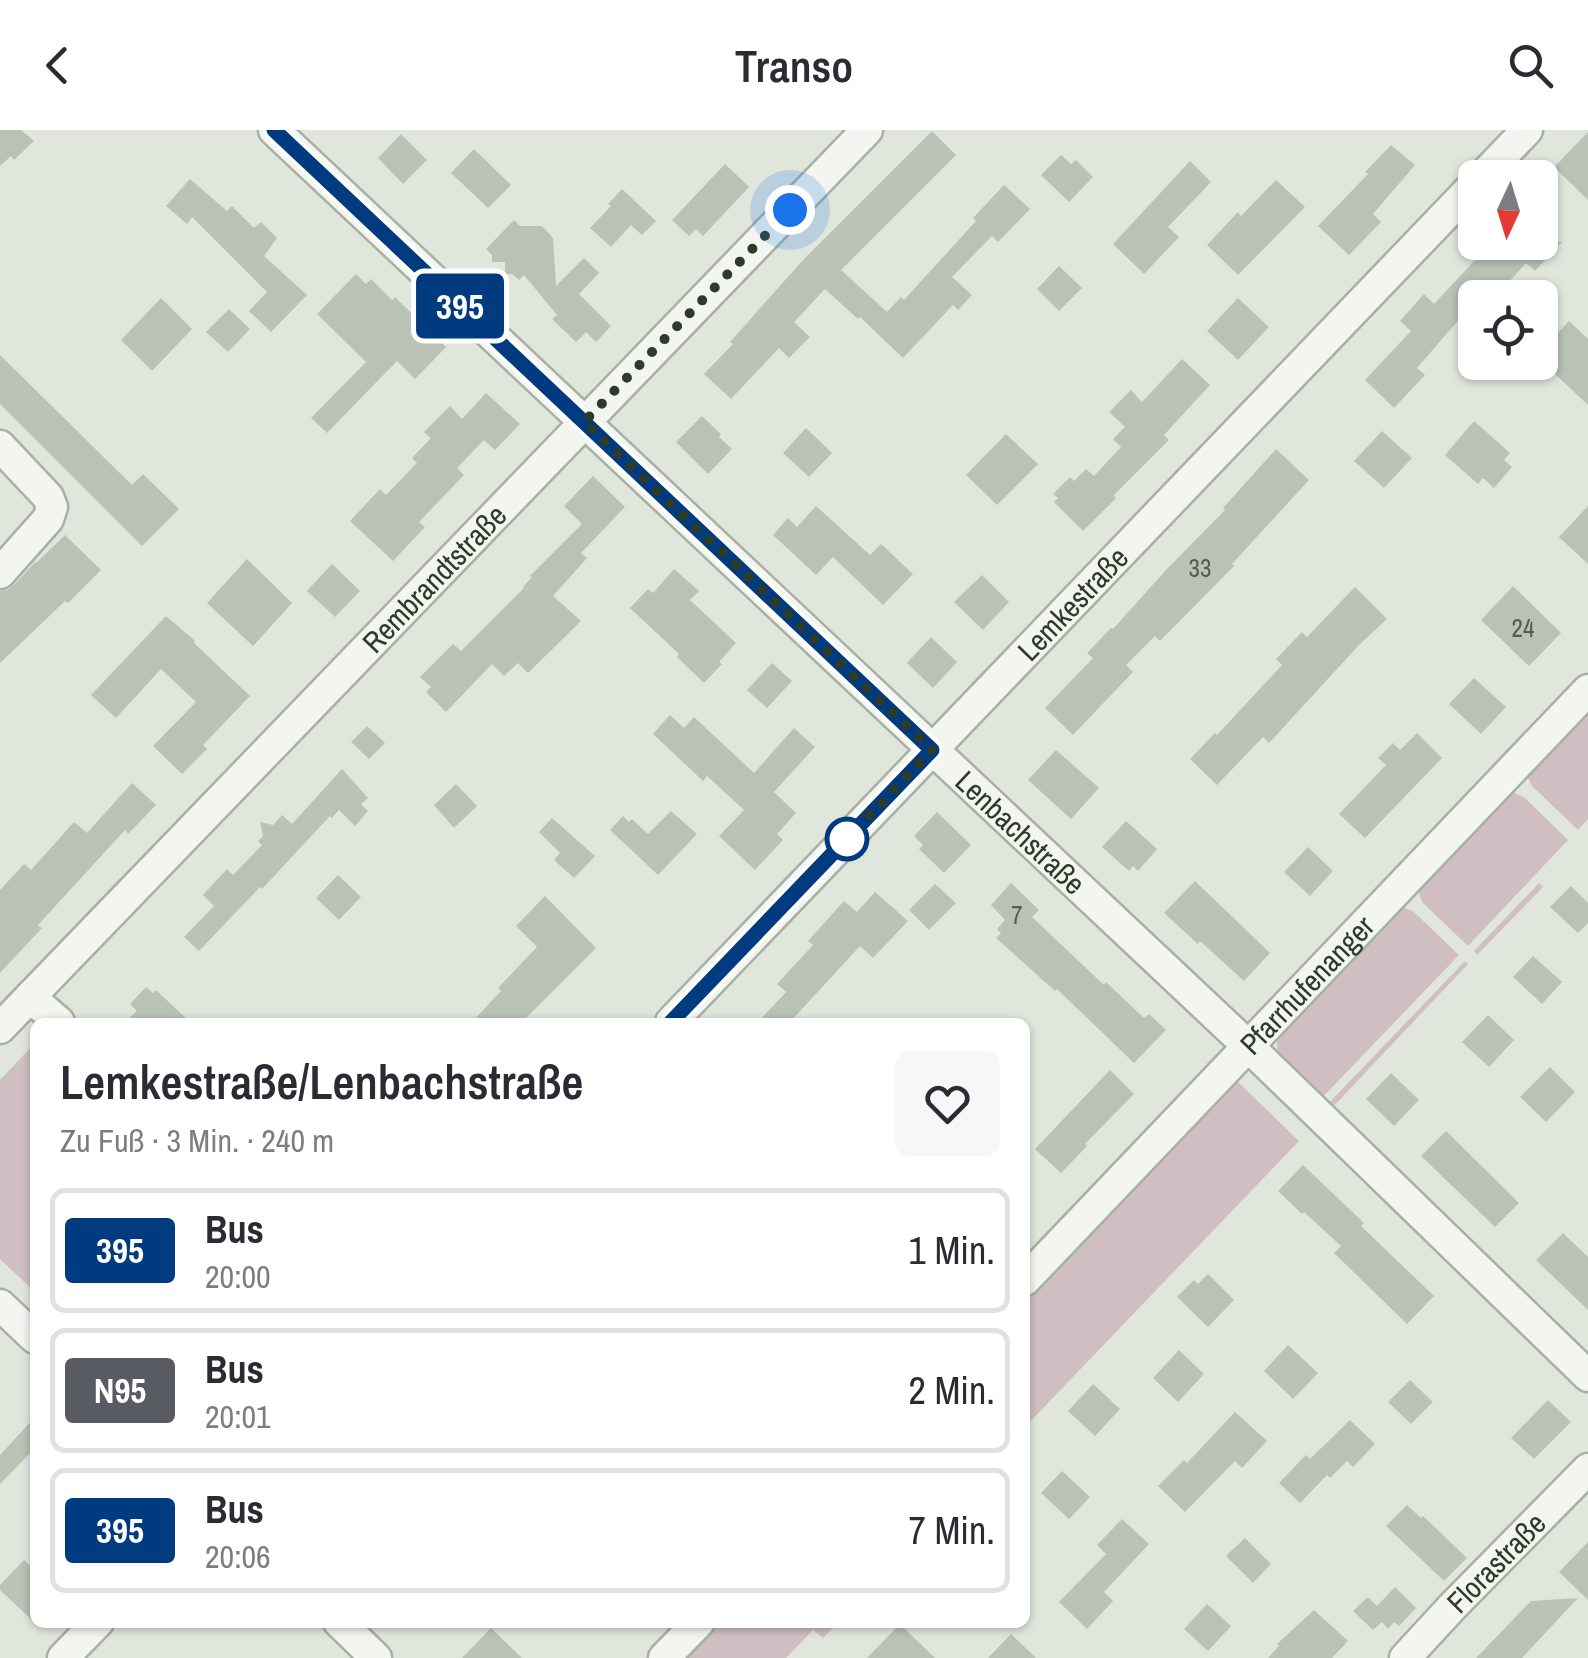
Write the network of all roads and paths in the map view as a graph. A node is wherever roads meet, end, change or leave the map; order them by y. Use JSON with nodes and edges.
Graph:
{"nodes":[{"id":1,"x":274,"y":130,"type":"edge"},
{"id":2,"x":867,"y":130,"type":"edge"},
{"id":3,"x":1527,"y":130,"type":"edge"},
{"id":4,"x":1498,"y":160,"type":"edge"},
{"id":5,"x":1458,"y":202,"type":"edge"},
{"id":6,"x":584,"y":422,"type":"junction"},
{"id":7,"x":0,"y":446,"type":"edge"},
{"id":8,"x":0,"y":573,"type":"edge"},
{"id":9,"x":1588,"y":690,"type":"edge"},
{"id":10,"x":932,"y":750,"type":"junction"},
{"id":11,"x":30,"y":996,"type":"junction"},
{"id":12,"x":55,"y":1018,"type":"edge"},
{"id":13,"x":675,"y":1018,"type":"edge"},
{"id":14,"x":0,"y":1028,"type":"edge"},
{"id":15,"x":1247,"y":1046,"type":"junction"},
{"id":16,"x":1030,"y":1275,"type":"edge"},
{"id":17,"x":0,"y":1306,"type":"edge"},
{"id":18,"x":30,"y":1333,"type":"edge"},
{"id":19,"x":1588,"y":1376,"type":"edge"},
{"id":20,"x":1588,"y":1470,"type":"edge"},
{"id":21,"x":92,"y":1628,"type":"edge"},
{"id":22,"x":345,"y":1628,"type":"edge"},
{"id":23,"x":693,"y":1628,"type":"edge"},
{"id":24,"x":64,"y":1658,"type":"edge"},
{"id":25,"x":376,"y":1658,"type":"edge"},
{"id":26,"x":664,"y":1658,"type":"edge"},
{"id":27,"x":1405,"y":1658,"type":"edge"}],
"edges":[{"from":1,"to":6,"type":"street","name":"Lenbachstraße"},
{"from":2,"to":6,"type":"street","name":"Rembrandtstraße"},
{"from":3,"to":4,"type":"street"},
{"from":5,"to":10,"type":"street","name":"Lemkestraße"},
{"from":6,"to":10,"type":"street","name":"Lenbachstraße"},
{"from":6,"to":11,"type":"street","name":"Rembrandtstraße"},
{"from":7,"to":8,"type":"street"},
{"from":9,"to":15,"type":"street","name":"Pfarrhufenanger"},
{"from":10,"to":13,"type":"street","name":"Lemkestraße"},
{"from":10,"to":15,"type":"street","name":"Lenbachstraße"},
{"from":11,"to":12,"type":"street"},
{"from":11,"to":14,"type":"street","name":"Rembrandtstraße"},
{"from":15,"to":16,"type":"street","name":"Pfarrhufenanger"},
{"from":15,"to":19,"type":"street","name":"Lenbachstraße"},
{"from":17,"to":18,"type":"street"},
{"from":20,"to":27,"type":"street","name":"Florastraße"},
{"from":21,"to":24,"type":"street"},
{"from":22,"to":25,"type":"street"},
{"from":23,"to":26,"type":"street"}]}
